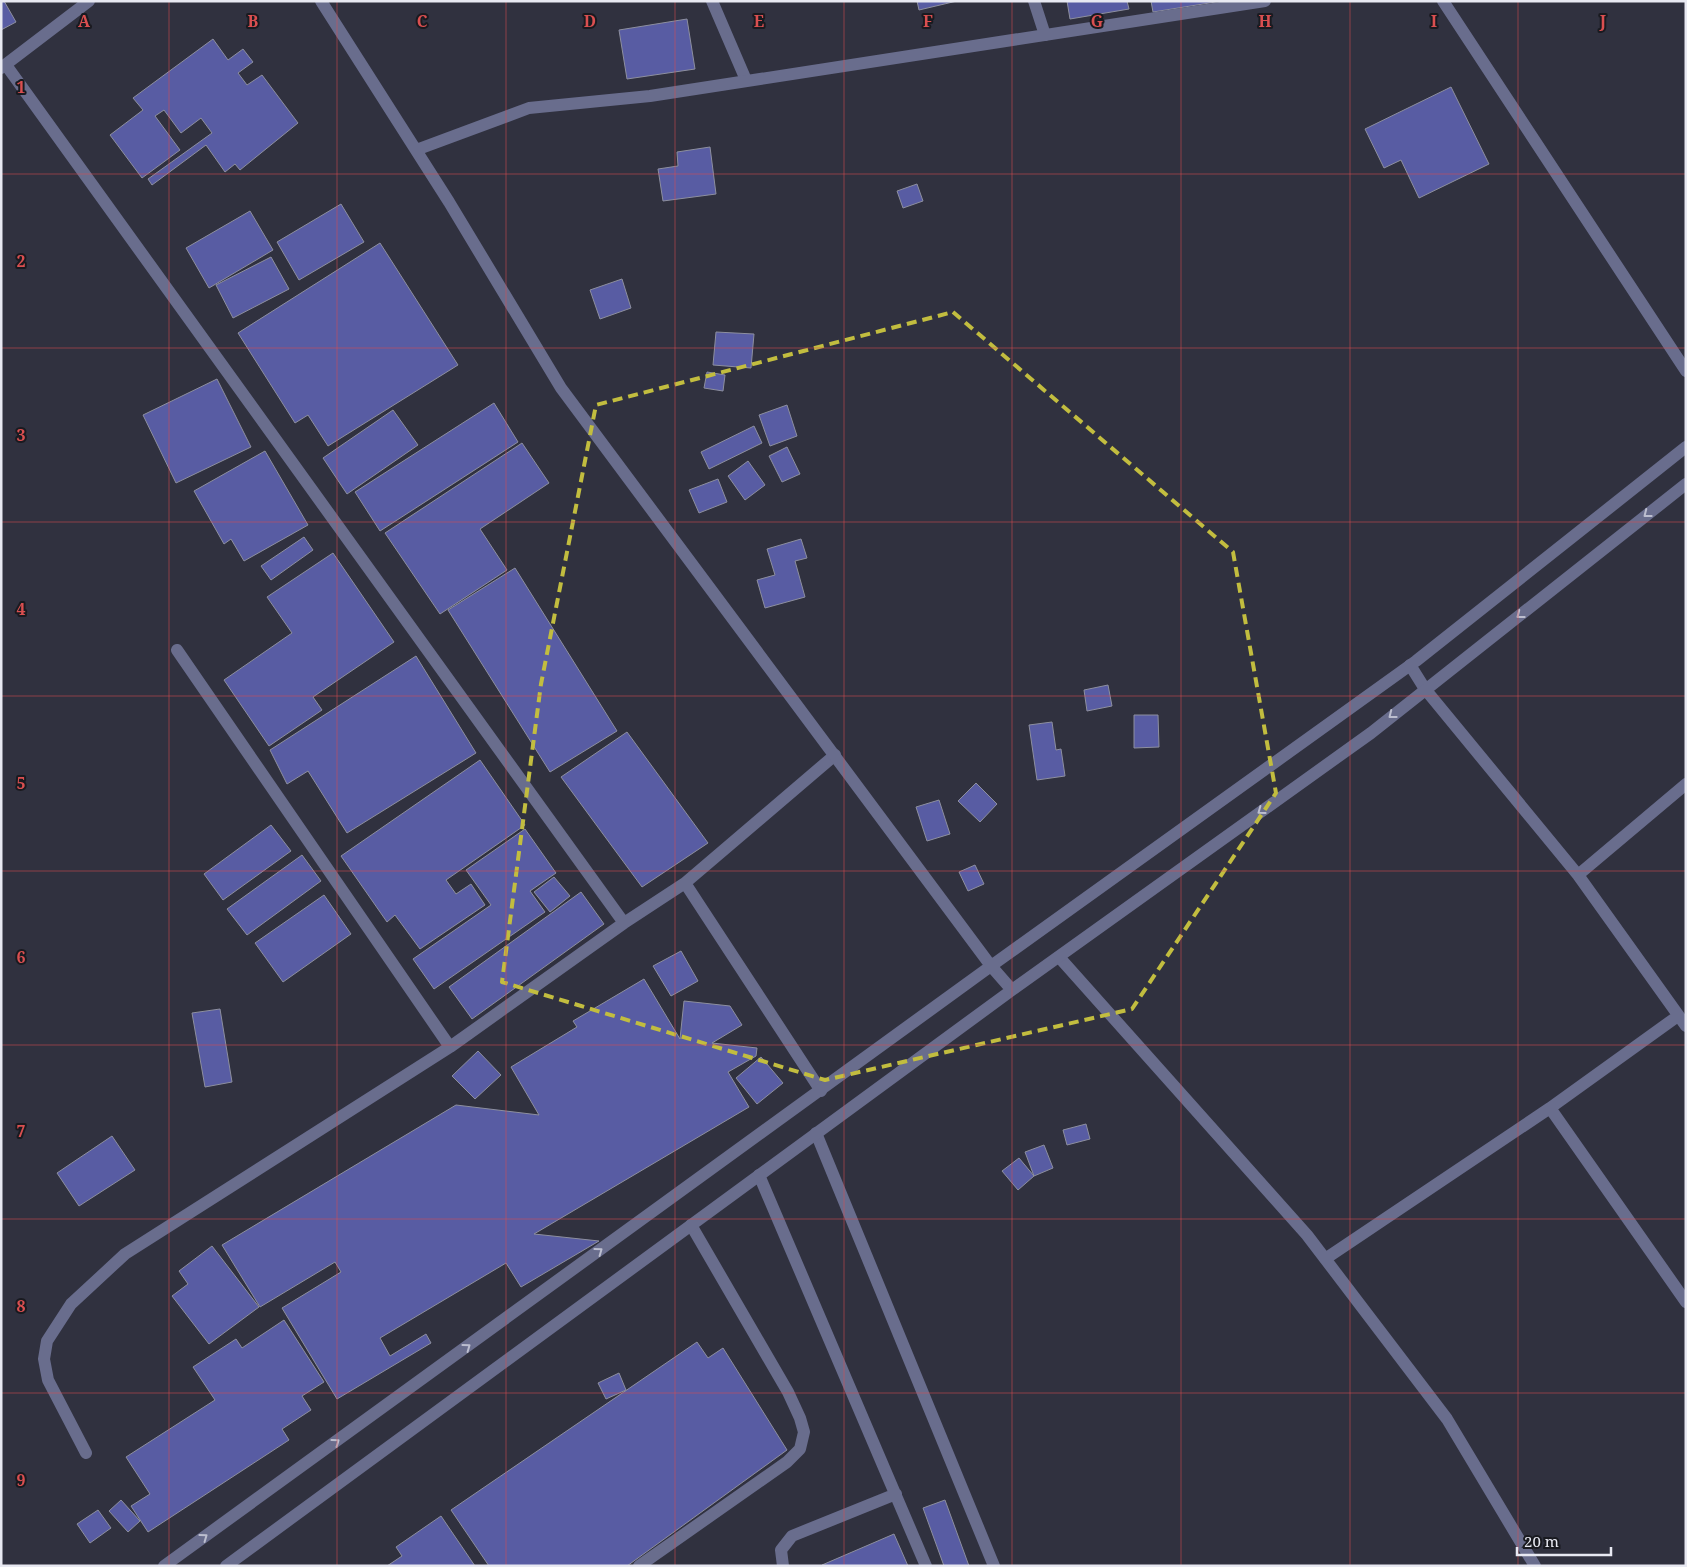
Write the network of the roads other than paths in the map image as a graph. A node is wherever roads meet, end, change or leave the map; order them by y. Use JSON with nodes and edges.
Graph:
{"nodes":[{"id":1,"x":89,"y":1,"type":"edge"},
{"id":2,"x":321,"y":1,"type":"edge"},
{"id":3,"x":712,"y":1,"type":"edge"},
{"id":4,"x":1034,"y":1,"type":"edge"},
{"id":5,"x":1443,"y":1,"type":"edge"},
{"id":6,"x":1262,"y":2,"type":"edge"},
{"id":7,"x":1045,"y":35,"type":"junction"},
{"id":8,"x":3,"y":67,"type":"edge"},
{"id":9,"x":746,"y":80,"type":"junction"},
{"id":10,"x":416,"y":150,"type":"junction"},
{"id":11,"x":1686,"y":371,"type":"edge"},
{"id":12,"x":1686,"y":447,"type":"edge"},
{"id":13,"x":1686,"y":484,"type":"edge"},
{"id":14,"x":177,"y":650,"type":"dead end"},
{"id":15,"x":1410,"y":665,"type":"junction"},
{"id":16,"x":1425,"y":689,"type":"junction"},
{"id":17,"x":835,"y":755,"type":"junction"},
{"id":18,"x":1686,"y":784,"type":"edge"},
{"id":19,"x":1578,"y":875,"type":"junction"},
{"id":20,"x":685,"y":883,"type":"junction"},
{"id":21,"x":624,"y":923,"type":"junction"},
{"id":22,"x":1059,"y":957,"type":"junction"},
{"id":23,"x":990,"y":966,"type":"junction"},
{"id":24,"x":1012,"y":990,"type":"junction"},
{"id":25,"x":1682,"y":1021,"type":"edge"},
{"id":26,"x":450,"y":1047,"type":"junction"},
{"id":27,"x":821,"y":1091,"type":"junction"},
{"id":28,"x":1550,"y":1108,"type":"junction"},
{"id":29,"x":816,"y":1133,"type":"junction"},
{"id":30,"x":759,"y":1175,"type":"junction"},
{"id":31,"x":691,"y":1225,"type":"junction"},
{"id":32,"x":1325,"y":1259,"type":"junction"},
{"id":33,"x":1686,"y":1302,"type":"edge"},
{"id":34,"x":86,"y":1453,"type":"dead end"},
{"id":35,"x":896,"y":1494,"type":"junction"},
{"id":36,"x":164,"y":1566,"type":"edge"},
{"id":37,"x":226,"y":1566,"type":"edge"},
{"id":38,"x":639,"y":1566,"type":"edge"},
{"id":39,"x":783,"y":1566,"type":"edge"},
{"id":40,"x":926,"y":1566,"type":"edge"},
{"id":41,"x":994,"y":1566,"type":"edge"},
{"id":42,"x":1535,"y":1566,"type":"edge"}],
"edges":[{"from":1,"to":8,"type":"street"},
{"from":2,"to":10,"type":"street"},
{"from":3,"to":9,"type":"street"},
{"from":4,"to":7,"type":"street"},
{"from":5,"to":11,"type":"street"},
{"from":6,"to":7,"type":"street"},
{"from":7,"to":9,"type":"street"},
{"from":8,"to":21,"type":"street"},
{"from":9,"to":10,"type":"street"},
{"from":10,"to":17,"type":"street"},
{"from":12,"to":15,"type":"street"},
{"from":13,"to":16,"type":"street","one_way":true},
{"from":14,"to":26,"type":"street"},
{"from":15,"to":16,"type":"street"},
{"from":15,"to":23,"type":"street"},
{"from":16,"to":19,"type":"street"},
{"from":16,"to":22,"type":"street","one_way":true},
{"from":17,"to":20,"type":"street"},
{"from":17,"to":23,"type":"street"},
{"from":18,"to":19,"type":"street"},
{"from":19,"to":25,"type":"street"},
{"from":20,"to":21,"type":"street"},
{"from":20,"to":27,"type":"street"},
{"from":21,"to":26,"type":"street"},
{"from":22,"to":24,"type":"street"},
{"from":22,"to":32,"type":"street"},
{"from":23,"to":24,"type":"street"},
{"from":23,"to":27,"type":"street"},
{"from":24,"to":29,"type":"street"},
{"from":25,"to":28,"type":"street"},
{"from":26,"to":34,"type":"street"},
{"from":36,"to":27,"type":"street","one_way":true},
{"from":28,"to":32,"type":"street"},
{"from":28,"to":33,"type":"street"},
{"from":29,"to":30,"type":"street"},
{"from":29,"to":41,"type":"street"},
{"from":30,"to":31,"type":"street"},
{"from":30,"to":35,"type":"street"},
{"from":31,"to":37,"type":"street"},
{"from":31,"to":38,"type":"street"},
{"from":32,"to":42,"type":"street"},
{"from":35,"to":39,"type":"street"},
{"from":35,"to":40,"type":"street"}]}
